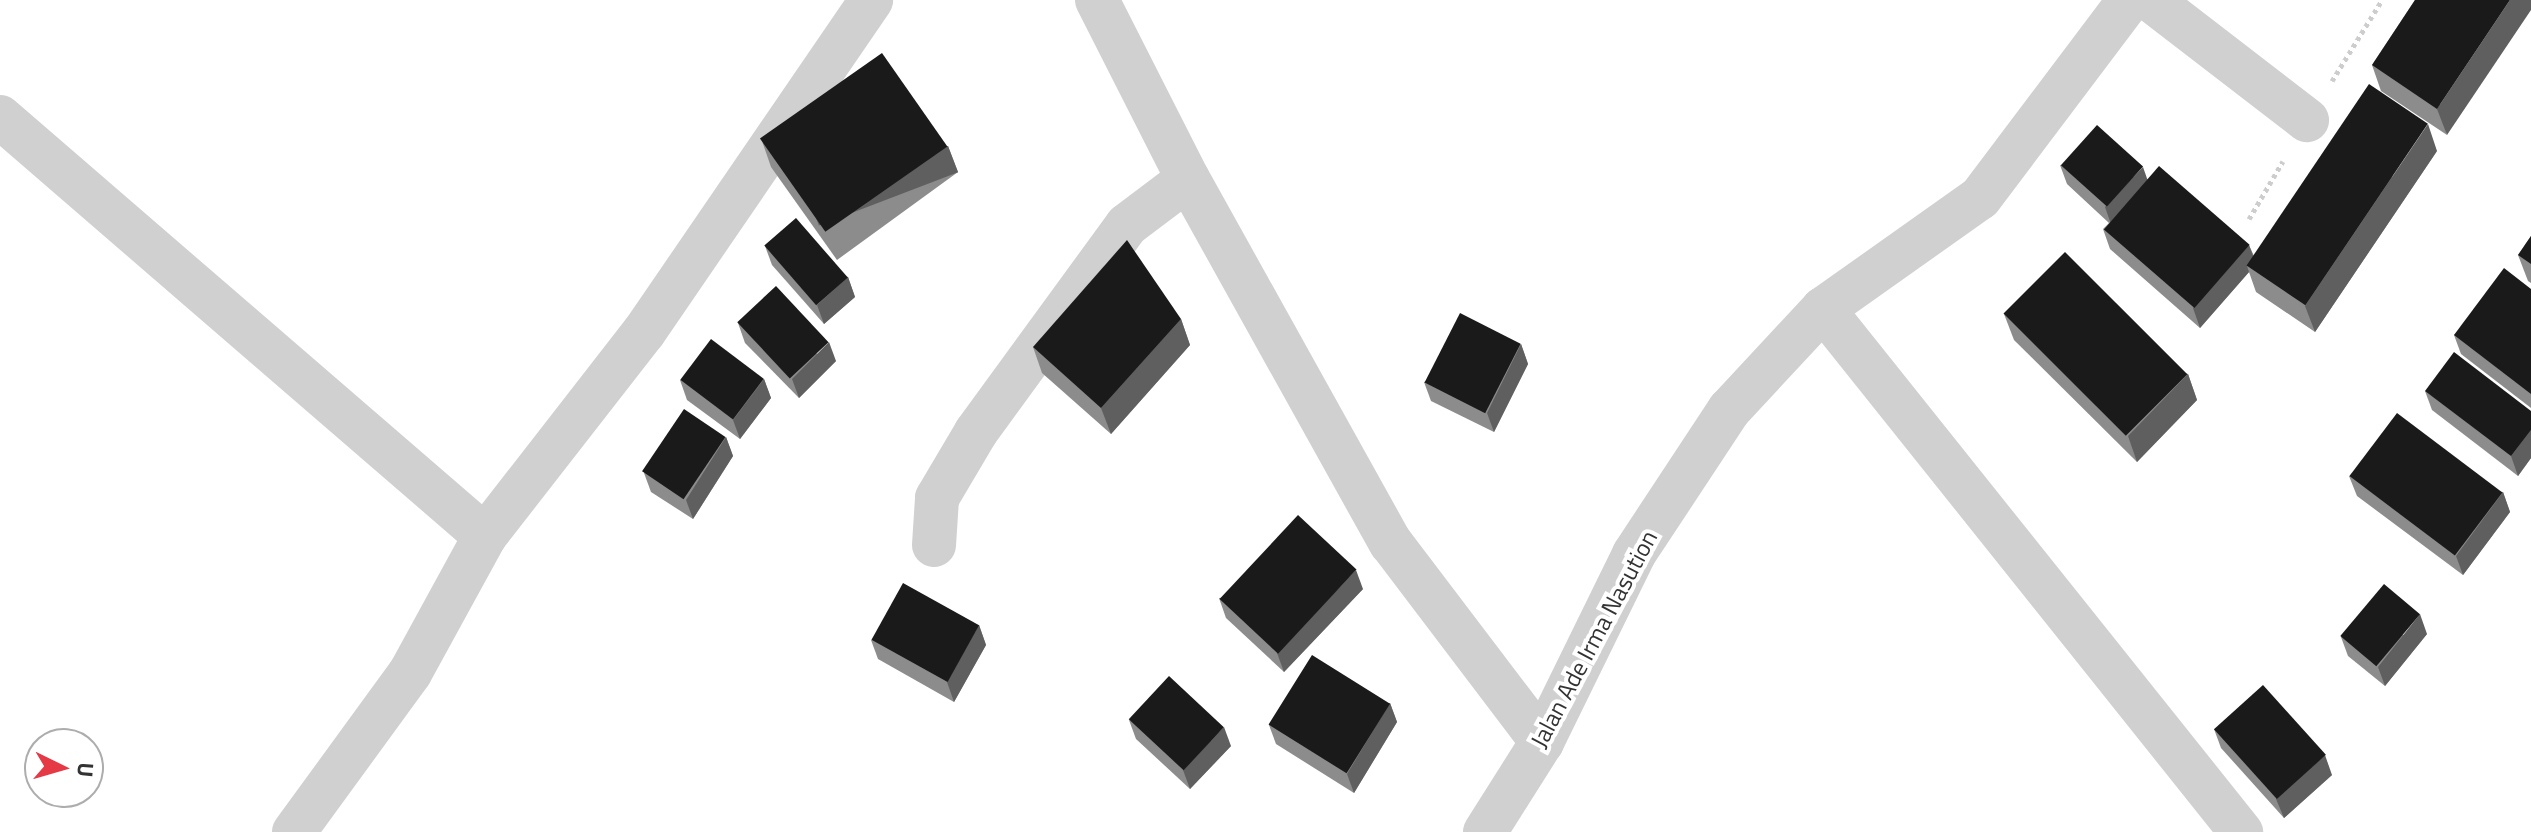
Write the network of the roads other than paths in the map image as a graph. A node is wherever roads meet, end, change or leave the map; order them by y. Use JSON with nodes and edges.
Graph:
{"nodes":[{"id":1,"x":871,"y":0,"type":"edge"},
{"id":2,"x":1097,"y":0,"type":"edge"},
{"id":3,"x":2129,"y":0,"type":"edge"},
{"id":4,"x":2151,"y":0,"type":"edge"},
{"id":5,"x":0,"y":117,"type":"edge"},
{"id":6,"x":2307,"y":120,"type":"road end"},
{"id":7,"x":1188,"y":179,"type":"junction"},
{"id":8,"x":1823,"y":309,"type":"junction"},
{"id":9,"x":485,"y":536,"type":"junction"},
{"id":10,"x":934,"y":545,"type":"dead end"},
{"id":11,"x":1542,"y":742,"type":"junction"},
{"id":12,"x":294,"y":832,"type":"edge"},
{"id":13,"x":1485,"y":832,"type":"edge"},
{"id":14,"x":2241,"y":832,"type":"edge"}],
"edges":[{"from":1,"to":9,"type":"street"},
{"from":2,"to":7,"type":"street"},
{"from":3,"to":8,"type":"street","name":"Jalan Ade Irma Nasution"},
{"from":4,"to":6,"type":"street"},
{"from":5,"to":9,"type":"street"},
{"from":7,"to":10,"type":"street"},
{"from":7,"to":11,"type":"street"},
{"from":8,"to":11,"type":"street","name":"Jalan Ade Irma Nasution"},
{"from":8,"to":14,"type":"street"},
{"from":9,"to":12,"type":"street"},
{"from":11,"to":13,"type":"street","name":"Jalan Ade Irma Nasution"}]}
